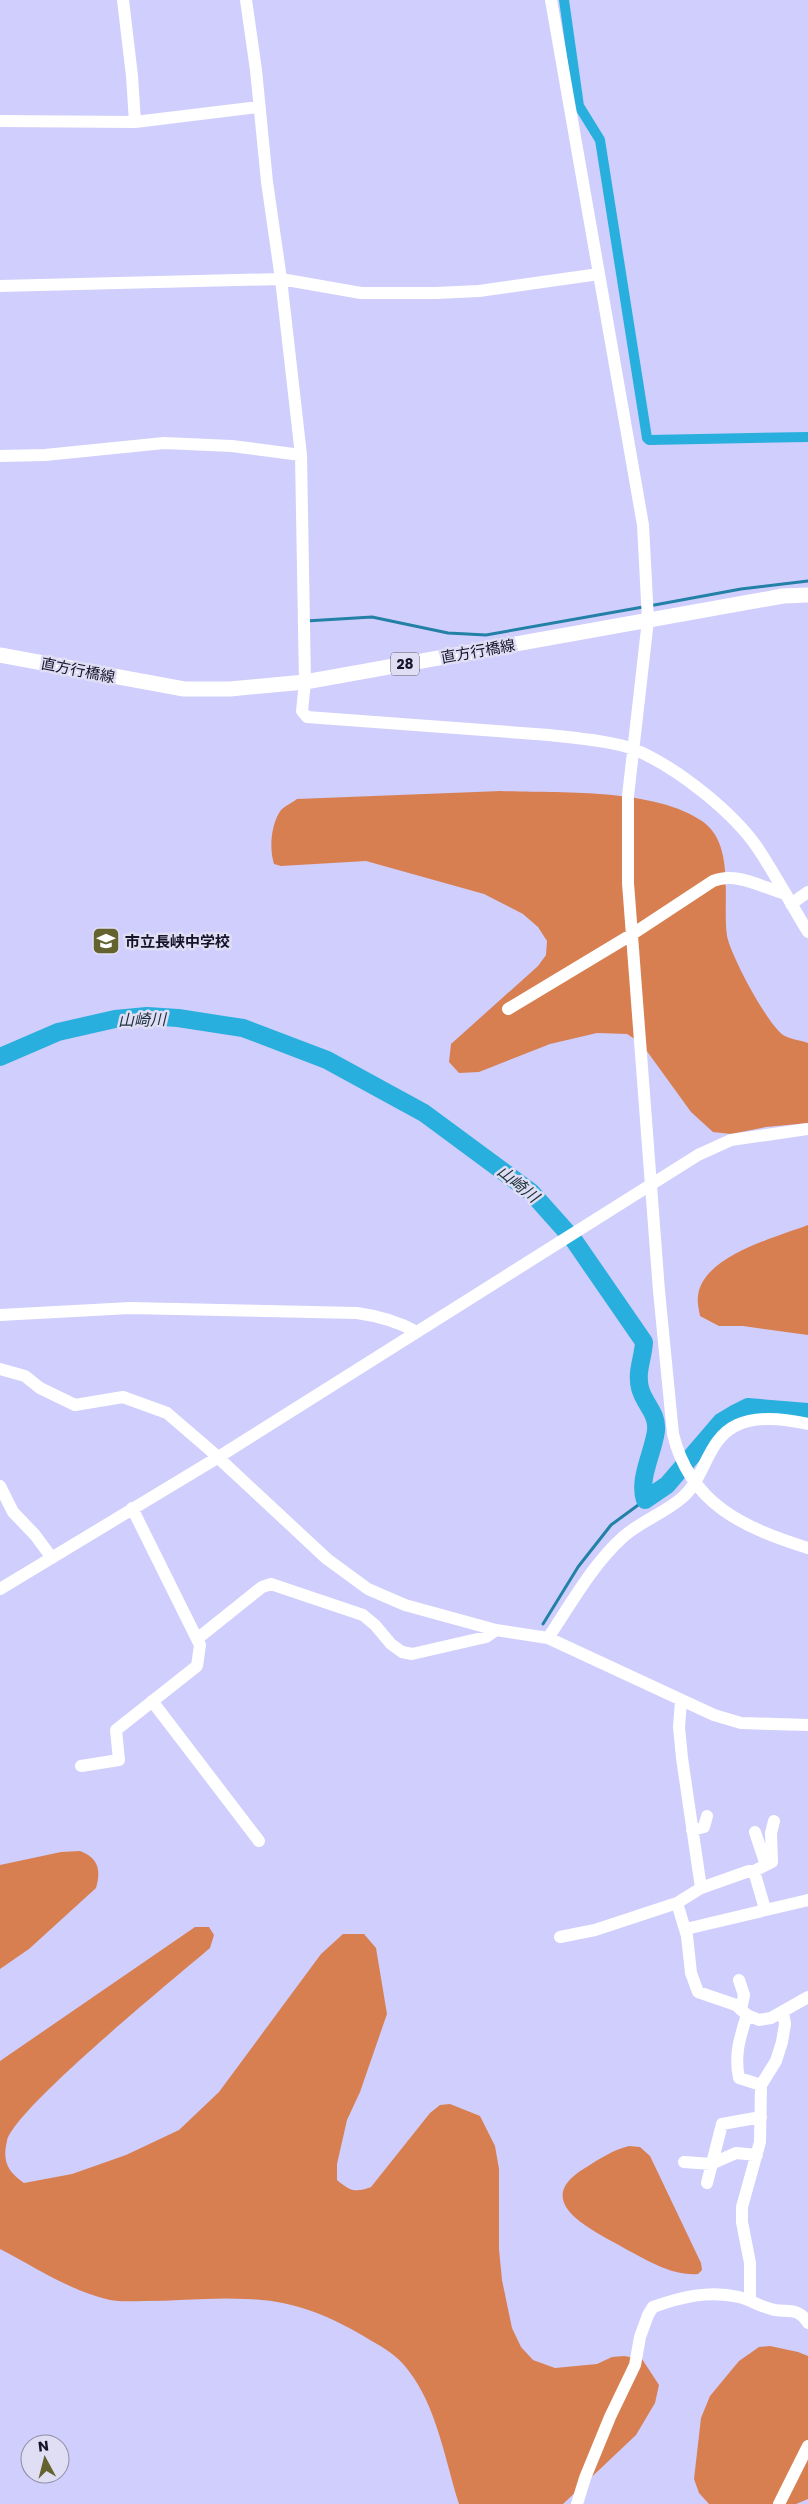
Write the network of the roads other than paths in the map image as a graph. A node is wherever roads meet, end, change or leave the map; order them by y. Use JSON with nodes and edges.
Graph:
{"nodes":[{"id":1,"x":123,"y":0,"type":"edge"},
{"id":2,"x":246,"y":0,"type":"edge"},
{"id":3,"x":551,"y":0,"type":"edge"},
{"id":4,"x":258,"y":107,"type":"junction"},
{"id":5,"x":0,"y":121,"type":"edge"},
{"id":6,"x":135,"y":122,"type":"junction"},
{"id":7,"x":599,"y":274,"type":"junction"},
{"id":8,"x":282,"y":279,"type":"junction"},
{"id":9,"x":0,"y":286,"type":"edge"},
{"id":10,"x":301,"y":455,"type":"junction"},
{"id":11,"x":0,"y":456,"type":"edge"},
{"id":12,"x":808,"y":595,"type":"edge"},
{"id":13,"x":648,"y":620,"type":"junction"},
{"id":14,"x":0,"y":655,"type":"edge"},
{"id":15,"x":305,"y":682,"type":"junction"},
{"id":16,"x":634,"y":750,"type":"junction"},
{"id":17,"x":808,"y":892,"type":"edge"},
{"id":18,"x":788,"y":899,"type":"junction"},
{"id":19,"x":808,"y":932,"type":"edge"},
{"id":20,"x":632,"y":935,"type":"junction"},
{"id":21,"x":508,"y":1009,"type":"dead end"},
{"id":22,"x":808,"y":1129,"type":"edge"},
{"id":23,"x":651,"y":1184,"type":"junction"},
{"id":24,"x":0,"y":1315,"type":"edge"},
{"id":25,"x":417,"y":1332,"type":"junction"},
{"id":26,"x":0,"y":1369,"type":"edge"},
{"id":27,"x":808,"y":1424,"type":"edge"},
{"id":28,"x":218,"y":1458,"type":"junction"},
{"id":29,"x":694,"y":1481,"type":"junction"},
{"id":30,"x":0,"y":1486,"type":"edge"},
{"id":31,"x":132,"y":1508,"type":"junction"},
{"id":32,"x":808,"y":1548,"type":"edge"},
{"id":33,"x":52,"y":1558,"type":"junction"},
{"id":34,"x":0,"y":1589,"type":"edge"},
{"id":35,"x":496,"y":1630,"type":"junction"},
{"id":36,"x":548,"y":1638,"type":"junction"},
{"id":37,"x":197,"y":1639,"type":"junction"},
{"id":38,"x":681,"y":1701,"type":"junction"},
{"id":39,"x":152,"y":1702,"type":"junction"},
{"id":40,"x":808,"y":1725,"type":"edge"},
{"id":41,"x":81,"y":1766,"type":"dead end"},
{"id":42,"x":707,"y":1816,"type":"dead end"},
{"id":43,"x":774,"y":1821,"type":"dead end"},
{"id":44,"x":692,"y":1830,"type":"junction"},
{"id":45,"x":755,"y":1832,"type":"dead end"},
{"id":46,"x":259,"y":1841,"type":"dead end"},
{"id":47,"x":766,"y":1865,"type":"junction"},
{"id":48,"x":754,"y":1872,"type":"junction"},
{"id":49,"x":701,"y":1888,"type":"junction"},
{"id":50,"x":808,"y":1900,"type":"edge"},
{"id":51,"x":677,"y":1903,"type":"junction"},
{"id":52,"x":765,"y":1909,"type":"junction"},
{"id":53,"x":686,"y":1929,"type":"junction"},
{"id":54,"x":560,"y":1937,"type":"dead end"},
{"id":55,"x":739,"y":1980,"type":"dead end"},
{"id":56,"x":808,"y":1997,"type":"edge"},
{"id":57,"x":784,"y":2012,"type":"junction"},
{"id":58,"x":744,"y":2013,"type":"junction"},
{"id":59,"x":761,"y":2085,"type":"junction"},
{"id":60,"x":761,"y":2118,"type":"junction"},
{"id":61,"x":757,"y":2155,"type":"junction"},
{"id":62,"x":684,"y":2162,"type":"dead end"},
{"id":63,"x":711,"y":2164,"type":"junction"},
{"id":64,"x":707,"y":2182,"type":"dead end"},
{"id":65,"x":750,"y":2300,"type":"junction"},
{"id":66,"x":808,"y":2323,"type":"edge"},
{"id":67,"x":807,"y":2451,"type":"edge"},
{"id":68,"x":577,"y":2504,"type":"edge"},
{"id":69,"x":779,"y":2504,"type":"edge"}],
"edges":[{"from":1,"to":6,"type":"street"},
{"from":2,"to":4,"type":"street"},
{"from":3,"to":7,"type":"street"},
{"from":4,"to":6,"type":"street"},
{"from":4,"to":8,"type":"street"},
{"from":5,"to":6,"type":"street"},
{"from":7,"to":8,"type":"street"},
{"from":7,"to":13,"type":"street"},
{"from":8,"to":9,"type":"street"},
{"from":8,"to":10,"type":"street"},
{"from":10,"to":11,"type":"street"},
{"from":10,"to":15,"type":"street"},
{"from":12,"to":13,"type":"main road","name":"直方行橋線","number":"28"},
{"from":13,"to":15,"type":"main road","name":"直方行橋線","number":"28"},
{"from":13,"to":16,"type":"street"},
{"from":14,"to":15,"type":"main road","name":"直方行橋線","number":"28"},
{"from":15,"to":16,"type":"street"},
{"from":16,"to":18,"type":"street"},
{"from":16,"to":20,"type":"street"},
{"from":17,"to":18,"type":"street"},
{"from":18,"to":19,"type":"street"},
{"from":18,"to":20,"type":"street"},
{"from":20,"to":21,"type":"street"},
{"from":20,"to":23,"type":"street"},
{"from":22,"to":23,"type":"street"},
{"from":23,"to":25,"type":"street"},
{"from":23,"to":29,"type":"street"},
{"from":24,"to":25,"type":"street"},
{"from":25,"to":28,"type":"street"},
{"from":26,"to":28,"type":"street"},
{"from":27,"to":29,"type":"street"},
{"from":28,"to":31,"type":"street"},
{"from":28,"to":35,"type":"street"},
{"from":29,"to":32,"type":"street"},
{"from":29,"to":36,"type":"street"},
{"from":30,"to":33,"type":"street"},
{"from":31,"to":33,"type":"street"},
{"from":31,"to":37,"type":"street"},
{"from":33,"to":34,"type":"street"},
{"from":35,"to":36,"type":"street"},
{"from":35,"to":37,"type":"street"},
{"from":36,"to":38,"type":"street"},
{"from":37,"to":39,"type":"street"},
{"from":38,"to":40,"type":"street"},
{"from":38,"to":44,"type":"street"},
{"from":39,"to":41,"type":"street"},
{"from":39,"to":46,"type":"street"},
{"from":42,"to":44,"type":"street"},
{"from":43,"to":47,"type":"street"},
{"from":44,"to":49,"type":"street"},
{"from":45,"to":47,"type":"street"},
{"from":47,"to":48,"type":"street"},
{"from":48,"to":49,"type":"street"},
{"from":48,"to":52,"type":"street"},
{"from":49,"to":51,"type":"street"},
{"from":50,"to":52,"type":"street"},
{"from":51,"to":53,"type":"street"},
{"from":51,"to":54,"type":"street"},
{"from":52,"to":53,"type":"street"},
{"from":53,"to":58,"type":"street"},
{"from":55,"to":58,"type":"street"},
{"from":56,"to":57,"type":"street"},
{"from":57,"to":58,"type":"street"},
{"from":57,"to":59,"type":"street"},
{"from":58,"to":59,"type":"street"},
{"from":59,"to":60,"type":"street"},
{"from":60,"to":61,"type":"street"},
{"from":60,"to":63,"type":"street"},
{"from":61,"to":63,"type":"street"},
{"from":61,"to":65,"type":"street"},
{"from":62,"to":63,"type":"street"},
{"from":63,"to":64,"type":"street"},
{"from":65,"to":66,"type":"street"},
{"from":65,"to":68,"type":"street"},
{"from":67,"to":69,"type":"street"}]}
